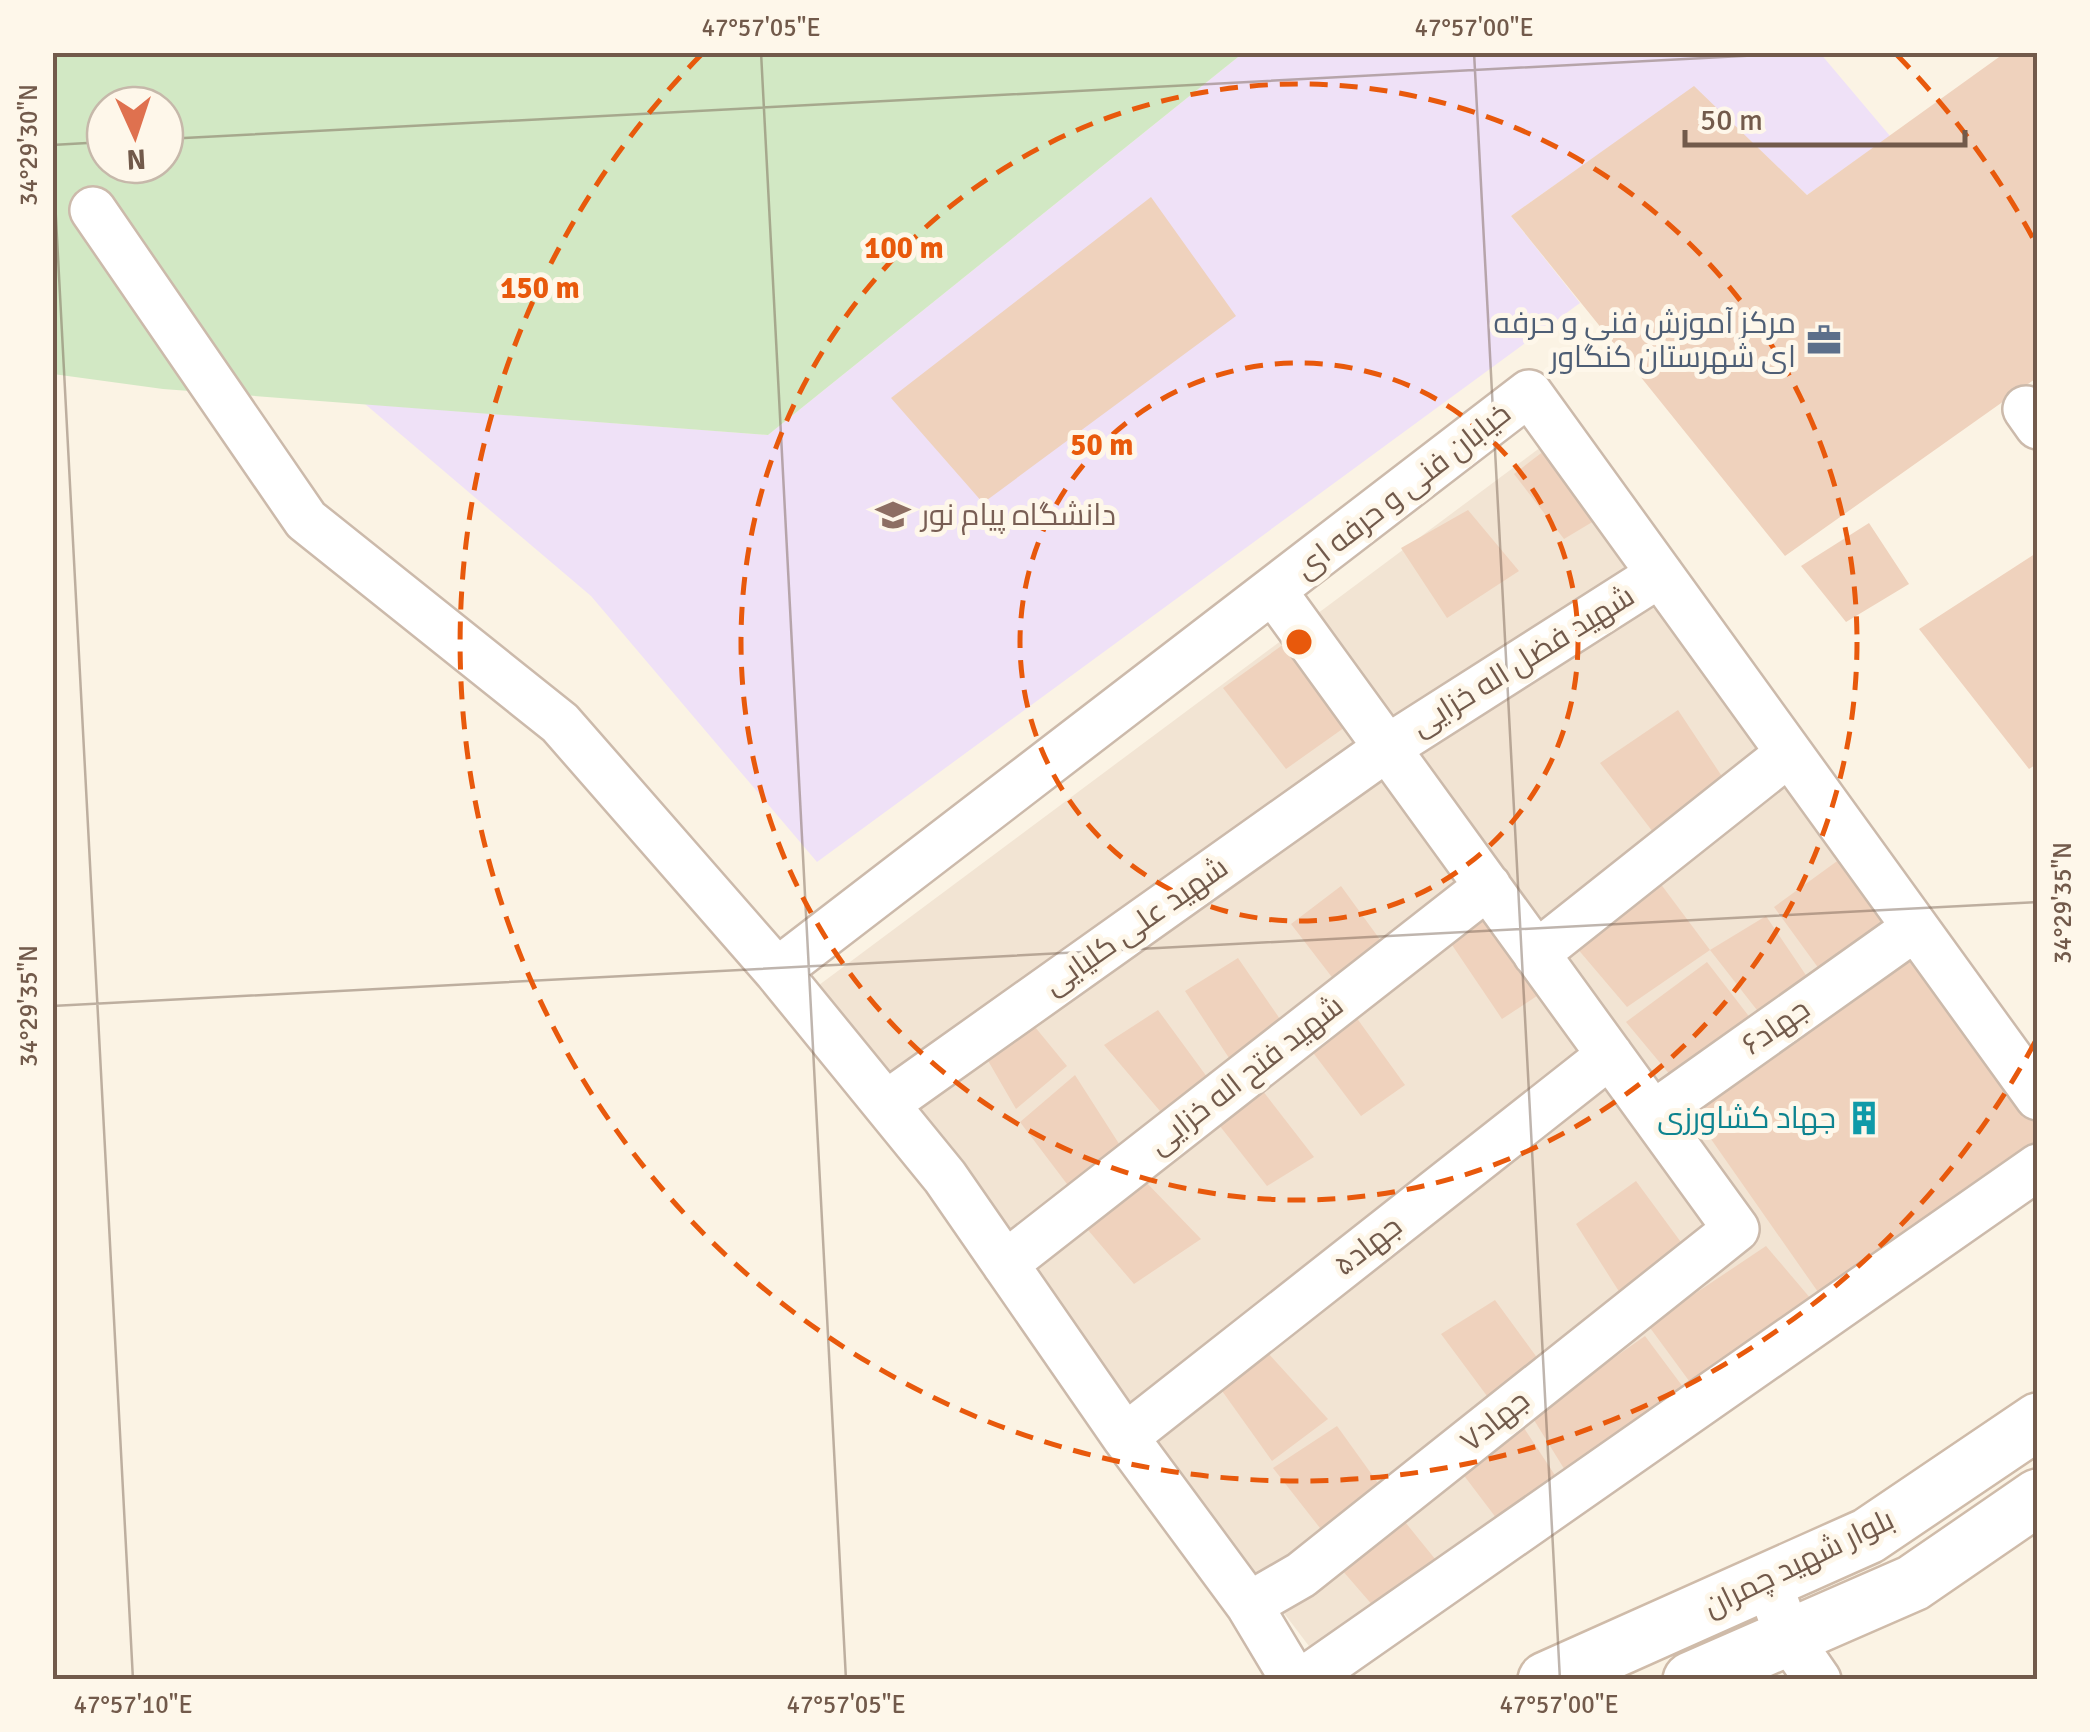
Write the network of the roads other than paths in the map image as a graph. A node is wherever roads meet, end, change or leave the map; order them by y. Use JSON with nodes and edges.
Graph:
{"nodes":[{"id":1,"x":94,"y":210,"type":"dead end"},
{"id":2,"x":1660,"y":574,"type":"junction"},
{"id":3,"x":1274,"y":592,"type":"junction"},
{"id":4,"x":1387,"y":748,"type":"junction"},
{"id":5,"x":1789,"y":752,"type":"junction"},
{"id":6,"x":1488,"y":886,"type":"junction"},
{"id":7,"x":1898,"y":940,"type":"dead end"},
{"id":8,"x":1536,"y":954,"type":"junction"},
{"id":9,"x":777,"y":970,"type":"junction"},
{"id":10,"x":1610,"y":1055,"type":"junction"},
{"id":11,"x":2037,"y":1095,"type":"edge"},
{"id":12,"x":886,"y":1104,"type":"junction"},
{"id":13,"x":1653,"y":1114,"type":"junction"},
{"id":14,"x":2038,"y":1167,"type":"edge"},
{"id":15,"x":1005,"y":1264,"type":"junction"},
{"id":16,"x":2038,"y":1420,"type":"edge"},
{"id":17,"x":1125,"y":1437,"type":"junction"},
{"id":18,"x":2038,"y":1497,"type":"edge"},
{"id":19,"x":1768,"y":1582,"type":"junction"},
{"id":20,"x":1248,"y":1604,"type":"junction"},
{"id":21,"x":1803,"y":1659,"type":"edge"},
{"id":22,"x":1294,"y":1680,"type":"edge"},
{"id":23,"x":1304,"y":1680,"type":"edge"},
{"id":24,"x":1546,"y":1680,"type":"edge"},
{"id":25,"x":1691,"y":1680,"type":"edge"}],
"edges":[{"from":1,"to":9,"type":"street"},
{"from":2,"to":3,"type":"street","name":"خیابان فنی و حرفه ای"},
{"from":2,"to":4,"type":"street","name":"شهید فضل اله خزایی"},
{"from":2,"to":5,"type":"street","name":"خیابان فنی و حرفه ای"},
{"from":3,"to":4,"type":"street"},
{"from":3,"to":9,"type":"street","name":"خیابان فنی و حرفه ای"},
{"from":4,"to":6,"type":"street"},
{"from":4,"to":12,"type":"street","name":"شهید علی کلیایی"},
{"from":5,"to":8,"type":"street"},
{"from":5,"to":11,"type":"street","name":"خیابان فنی و حرفه ای"},
{"from":6,"to":8,"type":"street"},
{"from":6,"to":15,"type":"street","name":"شهید فتح اله خزایی"},
{"from":7,"to":13,"type":"street","name":"جهاد۶"},
{"from":8,"to":10,"type":"street"},
{"from":9,"to":12,"type":"street"},
{"from":10,"to":13,"type":"street"},
{"from":10,"to":17,"type":"street","name":"جهاد۵"},
{"from":12,"to":15,"type":"street"},
{"from":13,"to":20,"type":"street","name":"جهاد۷"},
{"from":14,"to":23,"type":"street"},
{"from":15,"to":17,"type":"street"},
{"from":16,"to":19,"type":"main road","name":"بلوار شهید چمران"},
{"from":17,"to":20,"type":"street"},
{"from":18,"to":21,"type":"main road","name":"بلوار شهید چمران"},
{"from":19,"to":21,"type":"street"},
{"from":19,"to":24,"type":"main road","name":"بلوار شهید چمران"},
{"from":20,"to":22,"type":"street"},
{"from":21,"to":25,"type":"main road","name":"بلوار شهید چمران"}]}
